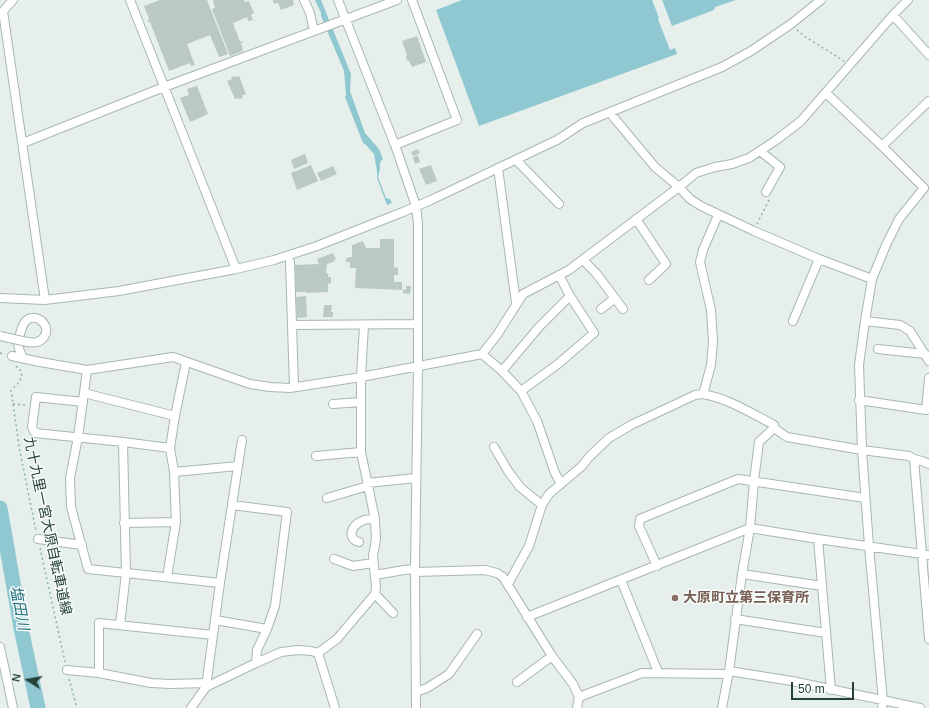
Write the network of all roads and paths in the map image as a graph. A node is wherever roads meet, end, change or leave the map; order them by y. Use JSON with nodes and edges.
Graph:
{"nodes":[{"id":1,"x":13,"y":0,"type":"edge"},
{"id":2,"x":130,"y":0,"type":"edge"},
{"id":3,"x":304,"y":0,"type":"edge"},
{"id":4,"x":338,"y":0,"type":"edge"},
{"id":5,"x":397,"y":0,"type":"edge"},
{"id":6,"x":412,"y":0,"type":"edge"},
{"id":7,"x":821,"y":0,"type":"edge"},
{"id":8,"x":908,"y":0,"type":"edge"},
{"id":9,"x":893,"y":15,"type":"junction"},
{"id":10,"x":345,"y":19,"type":"junction"},
{"id":11,"x":791,"y":24,"type":"junction"},
{"id":12,"x":315,"y":30,"type":"junction"},
{"id":13,"x":929,"y":55,"type":"edge"},
{"id":14,"x":850,"y":64,"type":"junction"},
{"id":15,"x":164,"y":87,"type":"junction"},
{"id":16,"x":826,"y":93,"type":"junction"},
{"id":17,"x":929,"y":101,"type":"edge"},
{"id":18,"x":610,"y":113,"type":"junction"},
{"id":19,"x":23,"y":143,"type":"junction"},
{"id":20,"x":395,"y":145,"type":"junction"},
{"id":21,"x":882,"y":146,"type":"junction"},
{"id":22,"x":760,"y":151,"type":"junction"},
{"id":23,"x":516,"y":160,"type":"junction"},
{"id":24,"x":498,"y":168,"type":"junction"},
{"id":25,"x":679,"y":187,"type":"junction"},
{"id":26,"x":766,"y":192,"type":"joint"},
{"id":27,"x":559,"y":204,"type":"dead end"},
{"id":28,"x":416,"y":206,"type":"junction"},
{"id":29,"x":718,"y":215,"type":"junction"},
{"id":30,"x":636,"y":219,"type":"junction"},
{"id":31,"x":754,"y":231,"type":"junction"},
{"id":32,"x":820,"y":259,"type":"junction"},
{"id":33,"x":582,"y":260,"type":"junction"},
{"id":34,"x":290,"y":262,"type":"dead end"},
{"id":35,"x":236,"y":269,"type":"junction"},
{"id":36,"x":559,"y":275,"type":"junction"},
{"id":37,"x":872,"y":279,"type":"junction"},
{"id":38,"x":649,"y":280,"type":"dead end"},
{"id":39,"x":570,"y":296,"type":"junction"},
{"id":40,"x":0,"y":298,"type":"edge"},
{"id":41,"x":614,"y":298,"type":"junction"},
{"id":42,"x":45,"y":300,"type":"junction"},
{"id":43,"x":516,"y":303,"type":"junction"},
{"id":44,"x":601,"y":309,"type":"dead end"},
{"id":45,"x":623,"y":309,"type":"dead end"},
{"id":46,"x":793,"y":321,"type":"dead end"},
{"id":47,"x":864,"y":321,"type":"junction"},
{"id":48,"x":418,"y":324,"type":"junction"},
{"id":49,"x":292,"y":325,"type":"junction"},
{"id":50,"x":364,"y":325,"type":"junction"},
{"id":51,"x":0,"y":336,"type":"edge"},
{"id":52,"x":878,"y":349,"type":"dead end"},
{"id":53,"x":482,"y":354,"type":"junction"},
{"id":54,"x":12,"y":356,"type":"joint"},
{"id":55,"x":927,"y":357,"type":"edge"},
{"id":56,"x":23,"y":358,"type":"junction"},
{"id":57,"x":186,"y":362,"type":"junction"},
{"id":58,"x":418,"y":366,"type":"junction"},
{"id":59,"x":87,"y":370,"type":"junction"},
{"id":60,"x":502,"y":372,"type":"junction"},
{"id":61,"x":361,"y":377,"type":"junction"},
{"id":62,"x":929,"y":378,"type":"edge"},
{"id":63,"x":294,"y":387,"type":"junction"},
{"id":64,"x":521,"y":391,"type":"junction"},
{"id":65,"x":84,"y":393,"type":"junction"},
{"id":66,"x":702,"y":394,"type":"junction"},
{"id":67,"x":859,"y":400,"type":"junction"},
{"id":68,"x":83,"y":402,"type":"junction"},
{"id":69,"x":361,"y":402,"type":"junction"},
{"id":70,"x":13,"y":404,"type":"junction"},
{"id":71,"x":333,"y":404,"type":"dead end"},
{"id":72,"x":35,"y":406,"type":"junction"},
{"id":73,"x":175,"y":416,"type":"junction"},
{"id":74,"x":774,"y":428,"type":"junction"},
{"id":75,"x":78,"y":437,"type":"junction"},
{"id":76,"x":242,"y":440,"type":"dead end"},
{"id":77,"x":123,"y":442,"type":"junction"},
{"id":78,"x":494,"y":447,"type":"dead end"},
{"id":79,"x":170,"y":448,"type":"junction"},
{"id":80,"x":862,"y":450,"type":"junction"},
{"id":81,"x":361,"y":452,"type":"junction"},
{"id":82,"x":316,"y":456,"type":"dead end"},
{"id":83,"x":914,"y":459,"type":"junction"},
{"id":84,"x":929,"y":464,"type":"edge"},
{"id":85,"x":238,"y":466,"type":"junction"},
{"id":86,"x":174,"y":472,"type":"junction"},
{"id":87,"x":416,"y":478,"type":"junction"},
{"id":88,"x":754,"y":481,"type":"junction"},
{"id":89,"x":368,"y":484,"type":"junction"},
{"id":90,"x":561,"y":484,"type":"junction"},
{"id":91,"x":327,"y":498,"type":"dead end"},
{"id":92,"x":865,"y":498,"type":"junction"},
{"id":93,"x":542,"y":504,"type":"junction"},
{"id":94,"x":232,"y":505,"type":"junction"},
{"id":95,"x":375,"y":519,"type":"junction"},
{"id":96,"x":176,"y":522,"type":"junction"},
{"id":97,"x":124,"y":523,"type":"junction"},
{"id":98,"x":750,"y":528,"type":"junction"},
{"id":99,"x":38,"y":539,"type":"junction"},
{"id":100,"x":818,"y":539,"type":"junction"},
{"id":101,"x":359,"y":542,"type":"dead end"},
{"id":102,"x":82,"y":545,"type":"junction"},
{"id":103,"x":869,"y":546,"type":"junction"},
{"id":104,"x":926,"y":554,"type":"edge"},
{"id":105,"x":334,"y":559,"type":"dead end"},
{"id":106,"x":373,"y":563,"type":"junction"},
{"id":107,"x":657,"y":566,"type":"junction"},
{"id":108,"x":415,"y":571,"type":"junction"},
{"id":109,"x":126,"y":573,"type":"junction"},
{"id":110,"x":742,"y":574,"type":"junction"},
{"id":111,"x":375,"y":575,"type":"junction"},
{"id":112,"x":167,"y":577,"type":"junction"},
{"id":113,"x":621,"y":580,"type":"junction"},
{"id":114,"x":220,"y":583,"type":"junction"},
{"id":115,"x":508,"y":584,"type":"junction"},
{"id":116,"x":822,"y":586,"type":"junction"},
{"id":117,"x":375,"y":594,"type":"junction"},
{"id":118,"x":927,"y":595,"type":"edge"},
{"id":119,"x":393,"y":613,"type":"dead end"},
{"id":120,"x":527,"y":617,"type":"junction"},
{"id":121,"x":735,"y":619,"type":"junction"},
{"id":122,"x":215,"y":620,"type":"junction"},
{"id":123,"x":120,"y":625,"type":"junction"},
{"id":124,"x":267,"y":629,"type":"junction"},
{"id":125,"x":826,"y":632,"type":"junction"},
{"id":126,"x":477,"y":634,"type":"dead end"},
{"id":127,"x":213,"y":635,"type":"junction"},
{"id":128,"x":929,"y":639,"type":"edge"},
{"id":129,"x":0,"y":647,"type":"edge"},
{"id":130,"x":318,"y":653,"type":"junction"},
{"id":131,"x":552,"y":656,"type":"junction"},
{"id":132,"x":256,"y":662,"type":"junction"},
{"id":133,"x":1,"y":664,"type":"edge"},
{"id":134,"x":67,"y":670,"type":"junction"},
{"id":135,"x":658,"y":672,"type":"junction"},
{"id":136,"x":728,"y":672,"type":"junction"},
{"id":137,"x":99,"y":673,"type":"junction"},
{"id":138,"x":517,"y":682,"type":"dead end"},
{"id":139,"x":206,"y":685,"type":"junction"},
{"id":140,"x":831,"y":690,"type":"junction"},
{"id":141,"x":416,"y":692,"type":"junction"},
{"id":142,"x":580,"y":697,"type":"junction"},
{"id":143,"x":882,"y":704,"type":"edge"},
{"id":144,"x":14,"y":708,"type":"edge"},
{"id":145,"x":77,"y":708,"type":"edge"},
{"id":146,"x":191,"y":708,"type":"edge"},
{"id":147,"x":335,"y":708,"type":"edge"},
{"id":148,"x":416,"y":708,"type":"edge"},
{"id":149,"x":577,"y":708,"type":"edge"},
{"id":150,"x":722,"y":708,"type":"edge"},
{"id":151,"x":920,"y":708,"type":"edge"}],
"edges":[{"from":1,"to":19,"type":"street"},
{"from":2,"to":15,"type":"street"},
{"from":3,"to":12,"type":"street"},
{"from":4,"to":10,"type":"street"},
{"from":5,"to":10,"type":"street"},
{"from":6,"to":20,"type":"street"},
{"from":7,"to":11,"type":"street"},
{"from":8,"to":9,"type":"street"},
{"from":9,"to":13,"type":"street"},
{"from":9,"to":14,"type":"street"},
{"from":10,"to":12,"type":"street"},
{"from":10,"to":20,"type":"street"},
{"from":11,"to":14,"type":"path"},
{"from":11,"to":18,"type":"street"},
{"from":12,"to":15,"type":"street"},
{"from":14,"to":16,"type":"street"},
{"from":15,"to":19,"type":"street"},
{"from":15,"to":35,"type":"street"},
{"from":16,"to":21,"type":"street"},
{"from":16,"to":22,"type":"street"},
{"from":17,"to":21,"type":"street"},
{"from":18,"to":23,"type":"street"},
{"from":18,"to":25,"type":"street"},
{"from":19,"to":42,"type":"street"},
{"from":20,"to":28,"type":"street"},
{"from":21,"to":37,"type":"street"},
{"from":22,"to":25,"type":"street"},
{"from":22,"to":26,"type":"street"},
{"from":23,"to":24,"type":"street"},
{"from":23,"to":27,"type":"street"},
{"from":24,"to":28,"type":"street"},
{"from":24,"to":43,"type":"street"},
{"from":25,"to":29,"type":"street"},
{"from":25,"to":30,"type":"street"},
{"from":26,"to":31,"type":"path"},
{"from":28,"to":35,"type":"street"},
{"from":28,"to":48,"type":"street"},
{"from":29,"to":31,"type":"street"},
{"from":29,"to":66,"type":"street"},
{"from":30,"to":33,"type":"street"},
{"from":30,"to":38,"type":"street"},
{"from":31,"to":32,"type":"street"},
{"from":32,"to":37,"type":"street"},
{"from":32,"to":46,"type":"street"},
{"from":33,"to":36,"type":"street"},
{"from":33,"to":41,"type":"street"},
{"from":34,"to":49,"type":"street"},
{"from":35,"to":42,"type":"street"},
{"from":36,"to":39,"type":"street"},
{"from":36,"to":43,"type":"street"},
{"from":37,"to":47,"type":"street"},
{"from":39,"to":60,"type":"street"},
{"from":39,"to":64,"type":"street"},
{"from":40,"to":42,"type":"street"},
{"from":41,"to":44,"type":"street"},
{"from":41,"to":45,"type":"street"},
{"from":43,"to":53,"type":"street"},
{"from":47,"to":55,"type":"street"},
{"from":47,"to":67,"type":"street"},
{"from":48,"to":50,"type":"street"},
{"from":48,"to":58,"type":"street"},
{"from":49,"to":50,"type":"street"},
{"from":49,"to":63,"type":"street"},
{"from":50,"to":61,"type":"street"},
{"from":51,"to":56,"type":"street","bridge":true},
{"from":52,"to":55,"type":"street"},
{"from":53,"to":58,"type":"street"},
{"from":53,"to":60,"type":"street"},
{"from":54,"to":56,"type":"street"},
{"from":54,"to":70,"type":"path","name":"九十九里一宮大原自転車道線"},
{"from":56,"to":59,"type":"street"},
{"from":57,"to":59,"type":"street"},
{"from":57,"to":63,"type":"street"},
{"from":57,"to":73,"type":"street"},
{"from":58,"to":61,"type":"street"},
{"from":58,"to":87,"type":"street"},
{"from":59,"to":65,"type":"street"},
{"from":60,"to":64,"type":"street"},
{"from":61,"to":63,"type":"street"},
{"from":61,"to":69,"type":"street"},
{"from":62,"to":67,"type":"street"},
{"from":64,"to":90,"type":"street"},
{"from":65,"to":68,"type":"street"},
{"from":65,"to":73,"type":"street"},
{"from":66,"to":74,"type":"street"},
{"from":66,"to":90,"type":"street"},
{"from":67,"to":80,"type":"street"},
{"from":68,"to":72,"type":"street"},
{"from":68,"to":75,"type":"street"},
{"from":69,"to":71,"type":"street"},
{"from":69,"to":81,"type":"street"},
{"from":70,"to":72,"type":"path"},
{"from":70,"to":99,"type":"path","name":"九十九里一宮大原自転車道線"},
{"from":72,"to":75,"type":"street"},
{"from":73,"to":79,"type":"street"},
{"from":74,"to":80,"type":"street"},
{"from":74,"to":88,"type":"street"},
{"from":75,"to":77,"type":"street"},
{"from":75,"to":102,"type":"street"},
{"from":76,"to":85,"type":"street"},
{"from":77,"to":79,"type":"street"},
{"from":77,"to":97,"type":"street"},
{"from":78,"to":93,"type":"street"},
{"from":79,"to":86,"type":"street"},
{"from":80,"to":83,"type":"street"},
{"from":80,"to":92,"type":"street"},
{"from":81,"to":82,"type":"street"},
{"from":81,"to":89,"type":"street"},
{"from":83,"to":84,"type":"street"},
{"from":83,"to":104,"type":"street"},
{"from":85,"to":86,"type":"street"},
{"from":85,"to":94,"type":"street"},
{"from":86,"to":96,"type":"street"},
{"from":87,"to":89,"type":"street"},
{"from":87,"to":108,"type":"street"},
{"from":88,"to":92,"type":"street"},
{"from":88,"to":98,"type":"street"},
{"from":88,"to":107,"type":"street"},
{"from":89,"to":91,"type":"street"},
{"from":89,"to":95,"type":"street"},
{"from":90,"to":93,"type":"street"},
{"from":92,"to":103,"type":"street"},
{"from":93,"to":115,"type":"street"},
{"from":94,"to":114,"type":"street"},
{"from":94,"to":124,"type":"street"},
{"from":95,"to":101,"type":"street"},
{"from":95,"to":106,"type":"street"},
{"from":96,"to":97,"type":"street"},
{"from":96,"to":112,"type":"street"},
{"from":97,"to":109,"type":"street"},
{"from":98,"to":100,"type":"street"},
{"from":98,"to":107,"type":"street"},
{"from":98,"to":110,"type":"street"},
{"from":99,"to":102,"type":"street"},
{"from":99,"to":134,"type":"path","name":"九十九里一宮大原自転車道線"},
{"from":100,"to":103,"type":"street"},
{"from":100,"to":116,"type":"street"},
{"from":102,"to":109,"type":"street"},
{"from":103,"to":104,"type":"street"},
{"from":103,"to":143,"type":"street"},
{"from":104,"to":118,"type":"street"},
{"from":105,"to":106,"type":"street"},
{"from":106,"to":111,"type":"street"},
{"from":107,"to":113,"type":"street"},
{"from":108,"to":111,"type":"street"},
{"from":108,"to":115,"type":"street"},
{"from":108,"to":141,"type":"street"},
{"from":109,"to":112,"type":"street"},
{"from":109,"to":123,"type":"street"},
{"from":110,"to":116,"type":"street"},
{"from":110,"to":121,"type":"street"},
{"from":111,"to":117,"type":"street"},
{"from":112,"to":114,"type":"street"},
{"from":113,"to":120,"type":"street"},
{"from":113,"to":135,"type":"street"},
{"from":114,"to":122,"type":"street"},
{"from":115,"to":120,"type":"street"},
{"from":116,"to":125,"type":"street"},
{"from":117,"to":119,"type":"street"},
{"from":117,"to":130,"type":"street"},
{"from":118,"to":128,"type":"street"},
{"from":120,"to":131,"type":"street"},
{"from":121,"to":125,"type":"street"},
{"from":121,"to":136,"type":"street"},
{"from":122,"to":124,"type":"street"},
{"from":122,"to":127,"type":"street"},
{"from":123,"to":127,"type":"street"},
{"from":123,"to":137,"type":"street"},
{"from":124,"to":132,"type":"street"},
{"from":125,"to":140,"type":"street"},
{"from":126,"to":141,"type":"street"},
{"from":127,"to":139,"type":"street"},
{"from":129,"to":133,"type":"street"},
{"from":130,"to":132,"type":"street"},
{"from":130,"to":147,"type":"street"},
{"from":131,"to":138,"type":"street"},
{"from":131,"to":142,"type":"street"},
{"from":132,"to":139,"type":"street"},
{"from":133,"to":144,"type":"street"},
{"from":134,"to":137,"type":"street"},
{"from":134,"to":145,"type":"path","name":"九十九里一宮大原自転車道線"},
{"from":135,"to":136,"type":"street"},
{"from":135,"to":142,"type":"street"},
{"from":136,"to":140,"type":"street"},
{"from":136,"to":150,"type":"street"},
{"from":137,"to":139,"type":"street"},
{"from":139,"to":146,"type":"street"},
{"from":140,"to":143,"type":"street"},
{"from":141,"to":148,"type":"street"},
{"from":142,"to":149,"type":"street"},
{"from":143,"to":151,"type":"street"}]}
